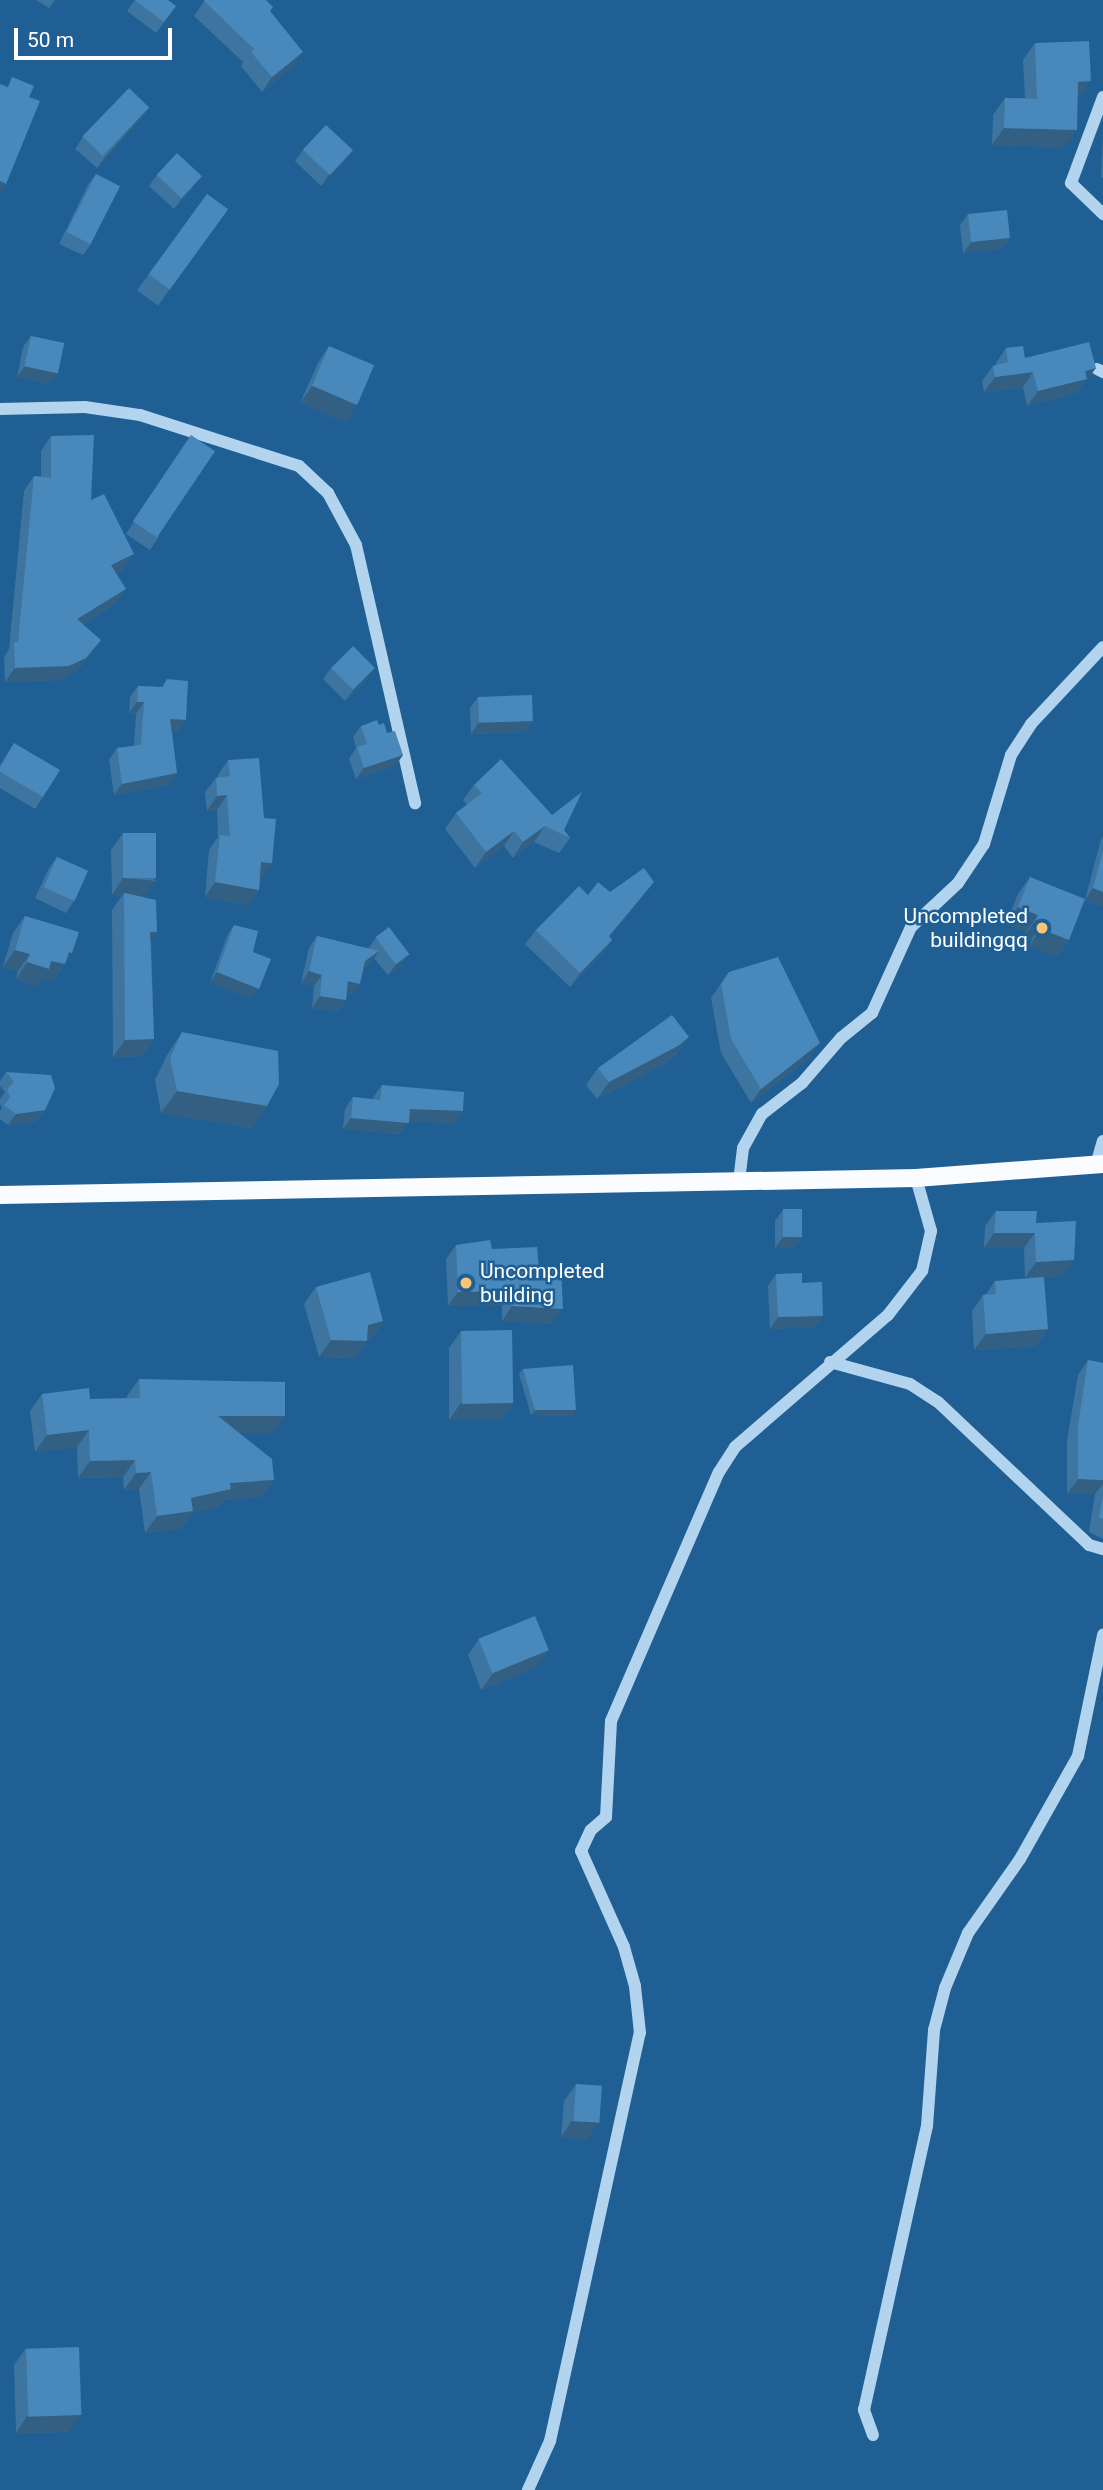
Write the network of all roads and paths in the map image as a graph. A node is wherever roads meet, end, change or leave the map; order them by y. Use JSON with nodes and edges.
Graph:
{"nodes":[{"id":1,"x":1103,"y":97,"type":"edge"},
{"id":2,"x":1103,"y":214,"type":"edge"},
{"id":3,"x":0,"y":408,"type":"edge"},
{"id":4,"x":1103,"y":647,"type":"edge"},
{"id":5,"x":415,"y":803,"type":"dead end"},
{"id":6,"x":1103,"y":1141,"type":"edge"},
{"id":7,"x":1100,"y":1164,"type":"edge"},
{"id":8,"x":916,"y":1178,"type":"junction"},
{"id":9,"x":739,"y":1181,"type":"junction"},
{"id":10,"x":0,"y":1195,"type":"edge"},
{"id":11,"x":830,"y":1362,"type":"junction"},
{"id":12,"x":1103,"y":1549,"type":"edge"},
{"id":13,"x":1103,"y":1635,"type":"edge"},
{"id":14,"x":873,"y":2435,"type":"dead end"},
{"id":15,"x":528,"y":2490,"type":"edge"}],
"edges":[{"from":1,"to":2,"type":"street"},
{"from":3,"to":5,"type":"street"},
{"from":4,"to":9,"type":"street"},
{"from":6,"to":7,"type":"street"},
{"from":7,"to":8,"type":"main road"},
{"from":8,"to":9,"type":"main road"},
{"from":8,"to":11,"type":"street"},
{"from":9,"to":10,"type":"main road"},
{"from":11,"to":12,"type":"street"},
{"from":11,"to":15,"type":"street"},
{"from":13,"to":14,"type":"street"}]}
